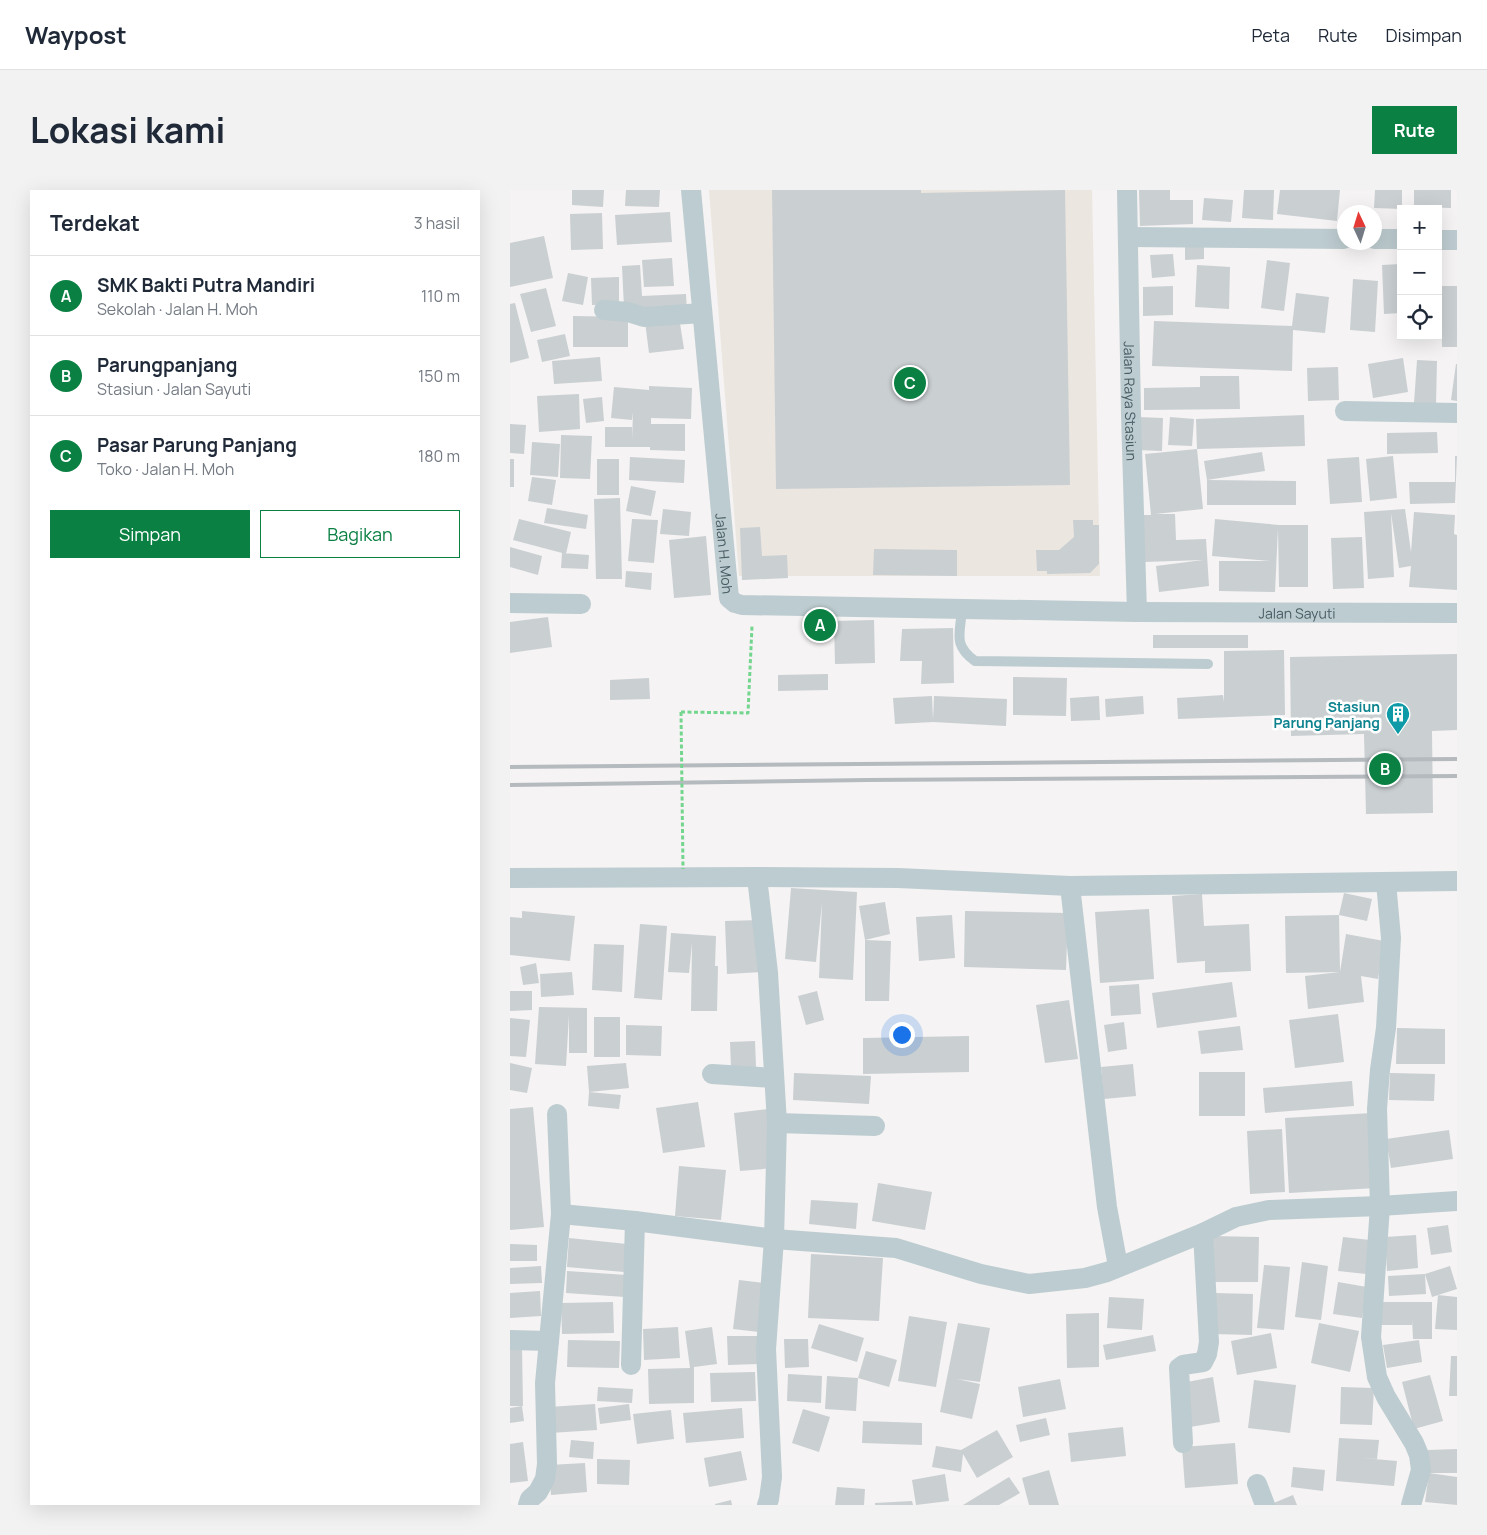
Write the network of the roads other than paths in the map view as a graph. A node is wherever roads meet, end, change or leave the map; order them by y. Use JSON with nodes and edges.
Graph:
{"nodes":[{"id":1,"x":691,"y":190,"type":"edge"},
{"id":2,"x":1127,"y":190,"type":"edge"},
{"id":3,"x":1129,"y":237,"type":"junction"},
{"id":4,"x":1337,"y":239,"type":"edge"},
{"id":5,"x":1382,"y":239,"type":"edge"},
{"id":6,"x":1397,"y":239,"type":"edge"},
{"id":7,"x":1442,"y":240,"type":"edge"},
{"id":8,"x":1457,"y":240,"type":"edge"},
{"id":9,"x":604,"y":310,"type":"dead end"},
{"id":10,"x":702,"y":314,"type":"junction"},
{"id":11,"x":1344,"y":411,"type":"dead end"},
{"id":12,"x":1457,"y":413,"type":"edge"},
{"id":13,"x":510,"y":603,"type":"edge"},
{"id":14,"x":581,"y":604,"type":"dead end"},
{"id":15,"x":962,"y":610,"type":"junction"},
{"id":16,"x":1137,"y":612,"type":"junction"},
{"id":17,"x":1457,"y":613,"type":"edge"},
{"id":18,"x":1208,"y":664,"type":"dead end"},
{"id":19,"x":757,"y":877,"type":"junction"},
{"id":20,"x":510,"y":878,"type":"edge"},
{"id":21,"x":1457,"y":881,"type":"edge"},
{"id":22,"x":1386,"y":882,"type":"junction"},
{"id":23,"x":1070,"y":886,"type":"junction"},
{"id":24,"x":712,"y":1074,"type":"dead end"},
{"id":25,"x":774,"y":1078,"type":"junction"},
{"id":26,"x":557,"y":1114,"type":"dead end"},
{"id":27,"x":778,"y":1123,"type":"junction"},
{"id":28,"x":875,"y":1126,"type":"dead end"},
{"id":29,"x":1457,"y":1201,"type":"edge"},
{"id":30,"x":1380,"y":1206,"type":"junction"},
{"id":31,"x":561,"y":1214,"type":"junction"},
{"id":32,"x":635,"y":1221,"type":"junction"},
{"id":33,"x":1203,"y":1233,"type":"junction"},
{"id":34,"x":774,"y":1239,"type":"junction"},
{"id":35,"x":1118,"y":1266,"type":"junction"},
{"id":36,"x":510,"y":1340,"type":"edge"},
{"id":37,"x":549,"y":1341,"type":"junction"},
{"id":38,"x":631,"y":1365,"type":"dead end"},
{"id":39,"x":1183,"y":1443,"type":"dead end"},
{"id":40,"x":1257,"y":1484,"type":"dead end"},
{"id":41,"x":528,"y":1505,"type":"edge"},
{"id":42,"x":767,"y":1505,"type":"edge"},
{"id":43,"x":1265,"y":1505,"type":"edge"},
{"id":44,"x":1412,"y":1505,"type":"edge"}],
"edges":[{"from":1,"to":10,"type":"street","name":"Jalan H. Moh"},
{"from":2,"to":3,"type":"street","name":"Jalan Raya Stasiun"},
{"from":3,"to":4,"type":"street"},
{"from":3,"to":16,"type":"street","name":"Jalan Raya Stasiun"},
{"from":5,"to":6,"type":"street"},
{"from":7,"to":8,"type":"street"},
{"from":9,"to":10,"type":"street"},
{"from":10,"to":15,"type":"street","name":"Jalan H. Moh"},
{"from":11,"to":12,"type":"street"},
{"from":13,"to":14,"type":"street"},
{"from":15,"to":16,"type":"street","name":"Jalan H. Moh"},
{"from":15,"to":18,"type":"lane"},
{"from":16,"to":17,"type":"street","name":"Jalan Sayuti"},
{"from":19,"to":20,"type":"street"},
{"from":19,"to":23,"type":"street"},
{"from":19,"to":25,"type":"street"},
{"from":21,"to":22,"type":"street"},
{"from":22,"to":23,"type":"street"},
{"from":22,"to":30,"type":"street"},
{"from":23,"to":35,"type":"street"},
{"from":24,"to":25,"type":"street"},
{"from":25,"to":27,"type":"street"},
{"from":26,"to":31,"type":"street"},
{"from":27,"to":28,"type":"street"},
{"from":27,"to":34,"type":"street"},
{"from":29,"to":30,"type":"street"},
{"from":30,"to":33,"type":"street"},
{"from":30,"to":44,"type":"street"},
{"from":31,"to":32,"type":"street"},
{"from":31,"to":37,"type":"street"},
{"from":32,"to":34,"type":"street"},
{"from":32,"to":38,"type":"street"},
{"from":33,"to":35,"type":"street"},
{"from":33,"to":39,"type":"street"},
{"from":34,"to":35,"type":"street"},
{"from":34,"to":42,"type":"street"},
{"from":36,"to":37,"type":"street"},
{"from":37,"to":41,"type":"street"},
{"from":40,"to":43,"type":"street"}]}
